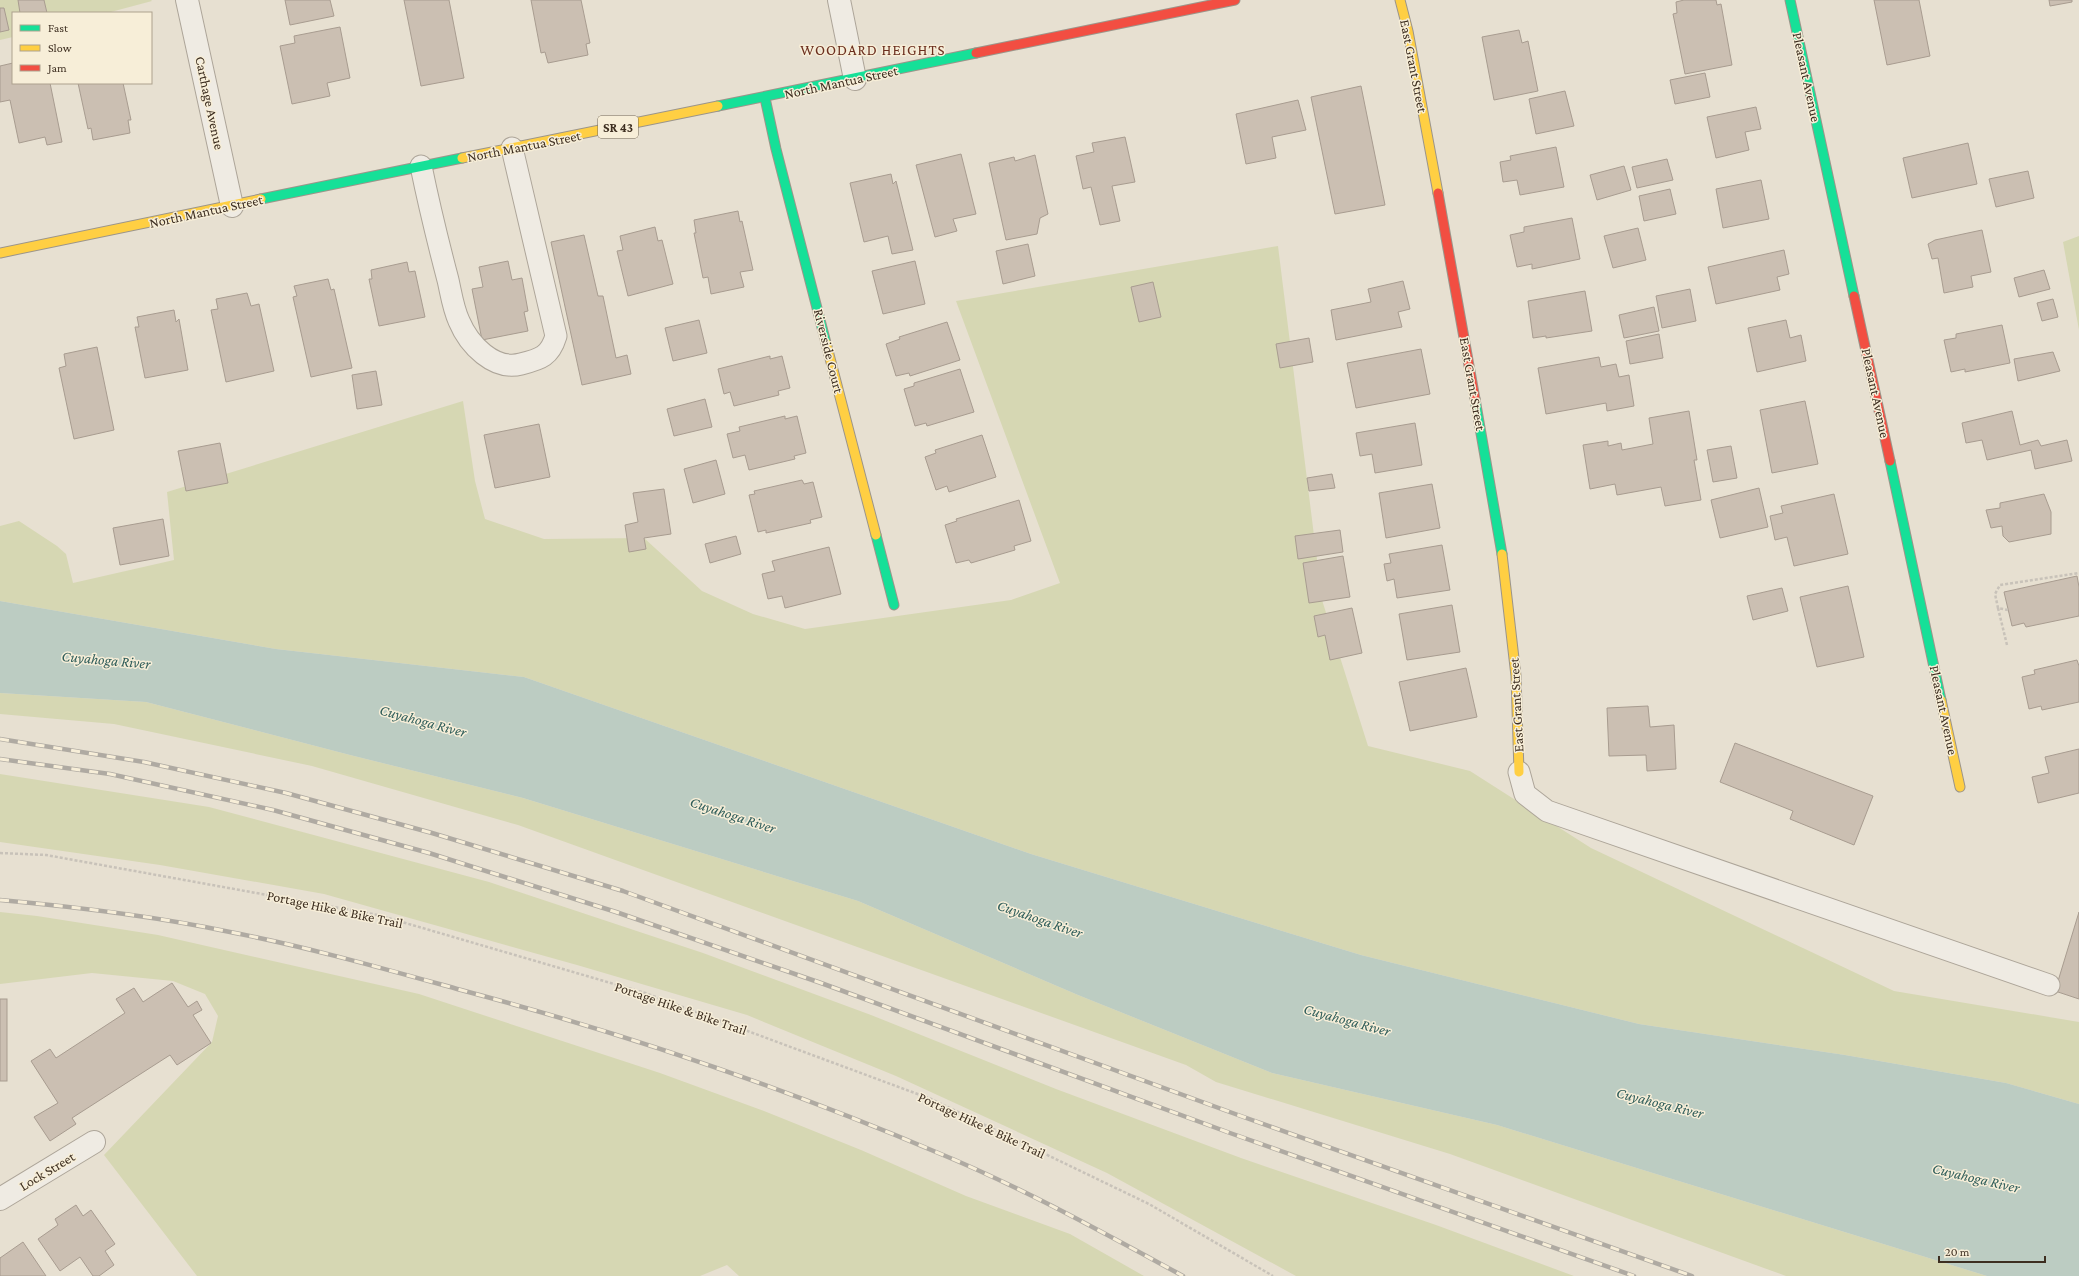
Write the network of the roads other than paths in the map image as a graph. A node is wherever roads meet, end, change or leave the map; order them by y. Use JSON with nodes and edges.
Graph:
{"nodes":[{"id":1,"x":187,"y":0,"type":"edge"},
{"id":2,"x":839,"y":0,"type":"edge"},
{"id":3,"x":1236,"y":0,"type":"edge"},
{"id":4,"x":1400,"y":0,"type":"edge"},
{"id":5,"x":1790,"y":0,"type":"edge"},
{"id":6,"x":855,"y":79,"type":"junction"},
{"id":7,"x":765,"y":98,"type":"junction"},
{"id":8,"x":512,"y":148,"type":"junction"},
{"id":9,"x":421,"y":166,"type":"junction"},
{"id":10,"x":232,"y":206,"type":"junction"},
{"id":11,"x":0,"y":253,"type":"edge"},
{"id":12,"x":894,"y":605,"type":"dead end"},
{"id":13,"x":1518,"y":772,"type":"joint"},
{"id":14,"x":1960,"y":787,"type":"dead end"},
{"id":15,"x":2049,"y":985,"type":"dead end"},
{"id":16,"x":94,"y":1142,"type":"dead end"},
{"id":17,"x":0,"y":1199,"type":"edge"}],
"edges":[{"from":1,"to":10,"type":"street","name":"Carthage Avenue"},
{"from":2,"to":6,"type":"street"},
{"from":3,"to":6,"type":"street","name":"North Mantua Street","number":"SR 43"},
{"from":4,"to":13,"type":"street","name":"East Grant Street"},
{"from":5,"to":14,"type":"street","name":"Pleasant Avenue"},
{"from":6,"to":7,"type":"street","name":"North Mantua Street","number":"SR 43"},
{"from":7,"to":8,"type":"street","name":"North Mantua Street","number":"SR 43"},
{"from":7,"to":12,"type":"street","name":"Riverside Court"},
{"from":8,"to":9,"type":"street","name":"North Mantua Street","number":"SR 43"},
{"from":8,"to":9,"type":"lane"},
{"from":9,"to":10,"type":"street","name":"North Mantua Street","number":"SR 43"},
{"from":10,"to":11,"type":"street","name":"North Mantua Street","number":"SR 43"},
{"from":13,"to":15,"type":"lane"},
{"from":16,"to":17,"type":"street","name":"Lock Street"}]}
